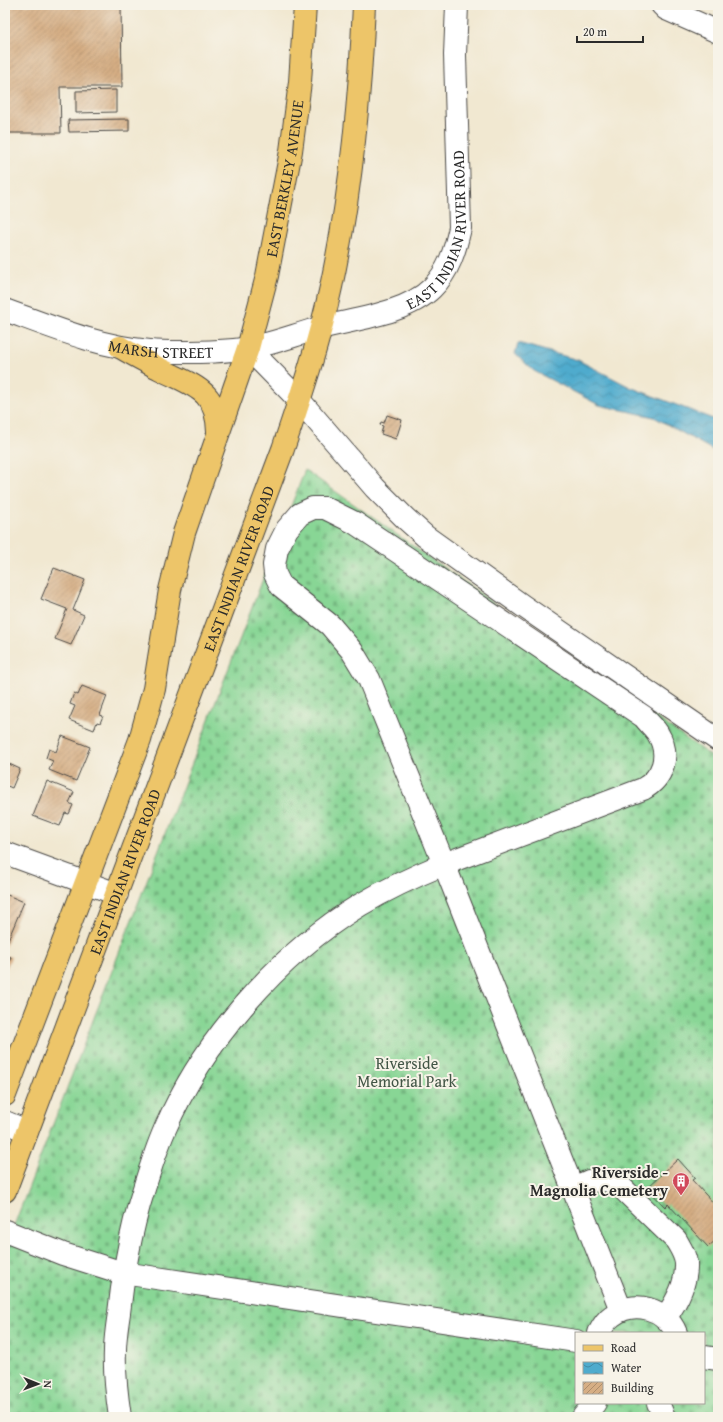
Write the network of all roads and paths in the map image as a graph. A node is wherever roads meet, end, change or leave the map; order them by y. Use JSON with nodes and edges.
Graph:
{"nodes":[{"id":1,"x":305,"y":5,"type":"edge"},
{"id":2,"x":364,"y":5,"type":"edge"},
{"id":3,"x":457,"y":5,"type":"edge"},
{"id":4,"x":662,"y":5,"type":"edge"},
{"id":5,"x":718,"y":32,"type":"edge"},
{"id":6,"x":5,"y":310,"type":"edge"},
{"id":7,"x":321,"y":328,"type":"junction"},
{"id":8,"x":120,"y":347,"type":"junction"},
{"id":9,"x":248,"y":348,"type":"junction"},
{"id":10,"x":300,"y":401,"type":"junction"},
{"id":11,"x":218,"y":435,"type":"junction"},
{"id":12,"x":718,"y":740,"type":"edge"},
{"id":13,"x":5,"y":854,"type":"edge"},
{"id":14,"x":444,"y":864,"type":"junction"},
{"id":15,"x":86,"y":883,"type":"junction"},
{"id":16,"x":117,"y":894,"type":"junction"},
{"id":17,"x":5,"y":1095,"type":"edge"},
{"id":18,"x":5,"y":1122,"type":"edge"},
{"id":19,"x":27,"y":1131,"type":"junction"},
{"id":20,"x":573,"y":1188,"type":"junction"},
{"id":21,"x":5,"y":1191,"type":"edge"},
{"id":22,"x":5,"y":1232,"type":"edge"},
{"id":23,"x":123,"y":1274,"type":"junction"},
{"id":24,"x":621,"y":1310,"type":"junction"},
{"id":25,"x":670,"y":1325,"type":"edge"},
{"id":26,"x":600,"y":1332,"type":"edge"},
{"id":27,"x":575,"y":1341,"type":"edge"},
{"id":28,"x":705,"y":1357,"type":"edge"},
{"id":29,"x":718,"y":1359,"type":"edge"},
{"id":30,"x":594,"y":1404,"type":"edge"},
{"id":31,"x":658,"y":1404,"type":"edge"},
{"id":32,"x":120,"y":1417,"type":"edge"},
{"id":33,"x":584,"y":1417,"type":"edge"},
{"id":34,"x":664,"y":1417,"type":"edge"}],
"edges":[{"from":1,"to":9,"type":"main road","name":"EAST BERKLEY AVENUE"},
{"from":2,"to":7,"type":"main road"},
{"from":3,"to":7,"type":"street","name":"EAST INDIAN RIVER ROAD"},
{"from":4,"to":5,"type":"street"},
{"from":6,"to":8,"type":"street","name":"MARSH STREET"},
{"from":7,"to":9,"type":"street","name":"MARSH STREET"},
{"from":7,"to":10,"type":"main road","name":"EAST INDIAN RIVER ROAD"},
{"from":8,"to":9,"type":"street","name":"MARSH STREET"},
{"from":8,"to":11,"type":"main road"},
{"from":9,"to":10,"type":"street"},
{"from":9,"to":11,"type":"main road","name":"EAST INDIAN RIVER ROAD"},
{"from":10,"to":12,"type":"street"},
{"from":10,"to":16,"type":"main road","name":"EAST INDIAN RIVER ROAD"},
{"from":11,"to":15,"type":"main road","name":"EAST INDIAN RIVER ROAD"},
{"from":13,"to":15,"type":"street"},
{"from":14,"to":14,"type":"street"},
{"from":14,"to":20,"type":"street"},
{"from":14,"to":23,"type":"street"},
{"from":15,"to":16,"type":"street"},
{"from":15,"to":17,"type":"main road","name":"EAST INDIAN RIVER ROAD"},
{"from":16,"to":19,"type":"main road","name":"EAST INDIAN RIVER ROAD"},
{"from":18,"to":19,"type":"street"},
{"from":19,"to":21,"type":"main road","name":"EAST INDIAN RIVER ROAD"},
{"from":20,"to":24,"type":"street"},
{"from":20,"to":25,"type":"street"},
{"from":22,"to":23,"type":"street"},
{"from":23,"to":27,"type":"street"},
{"from":23,"to":32,"type":"street"},
{"from":24,"to":25,"type":"street"},
{"from":24,"to":26,"type":"street"},
{"from":28,"to":29,"type":"street"},
{"from":30,"to":33,"type":"street"},
{"from":31,"to":34,"type":"street"}]}
